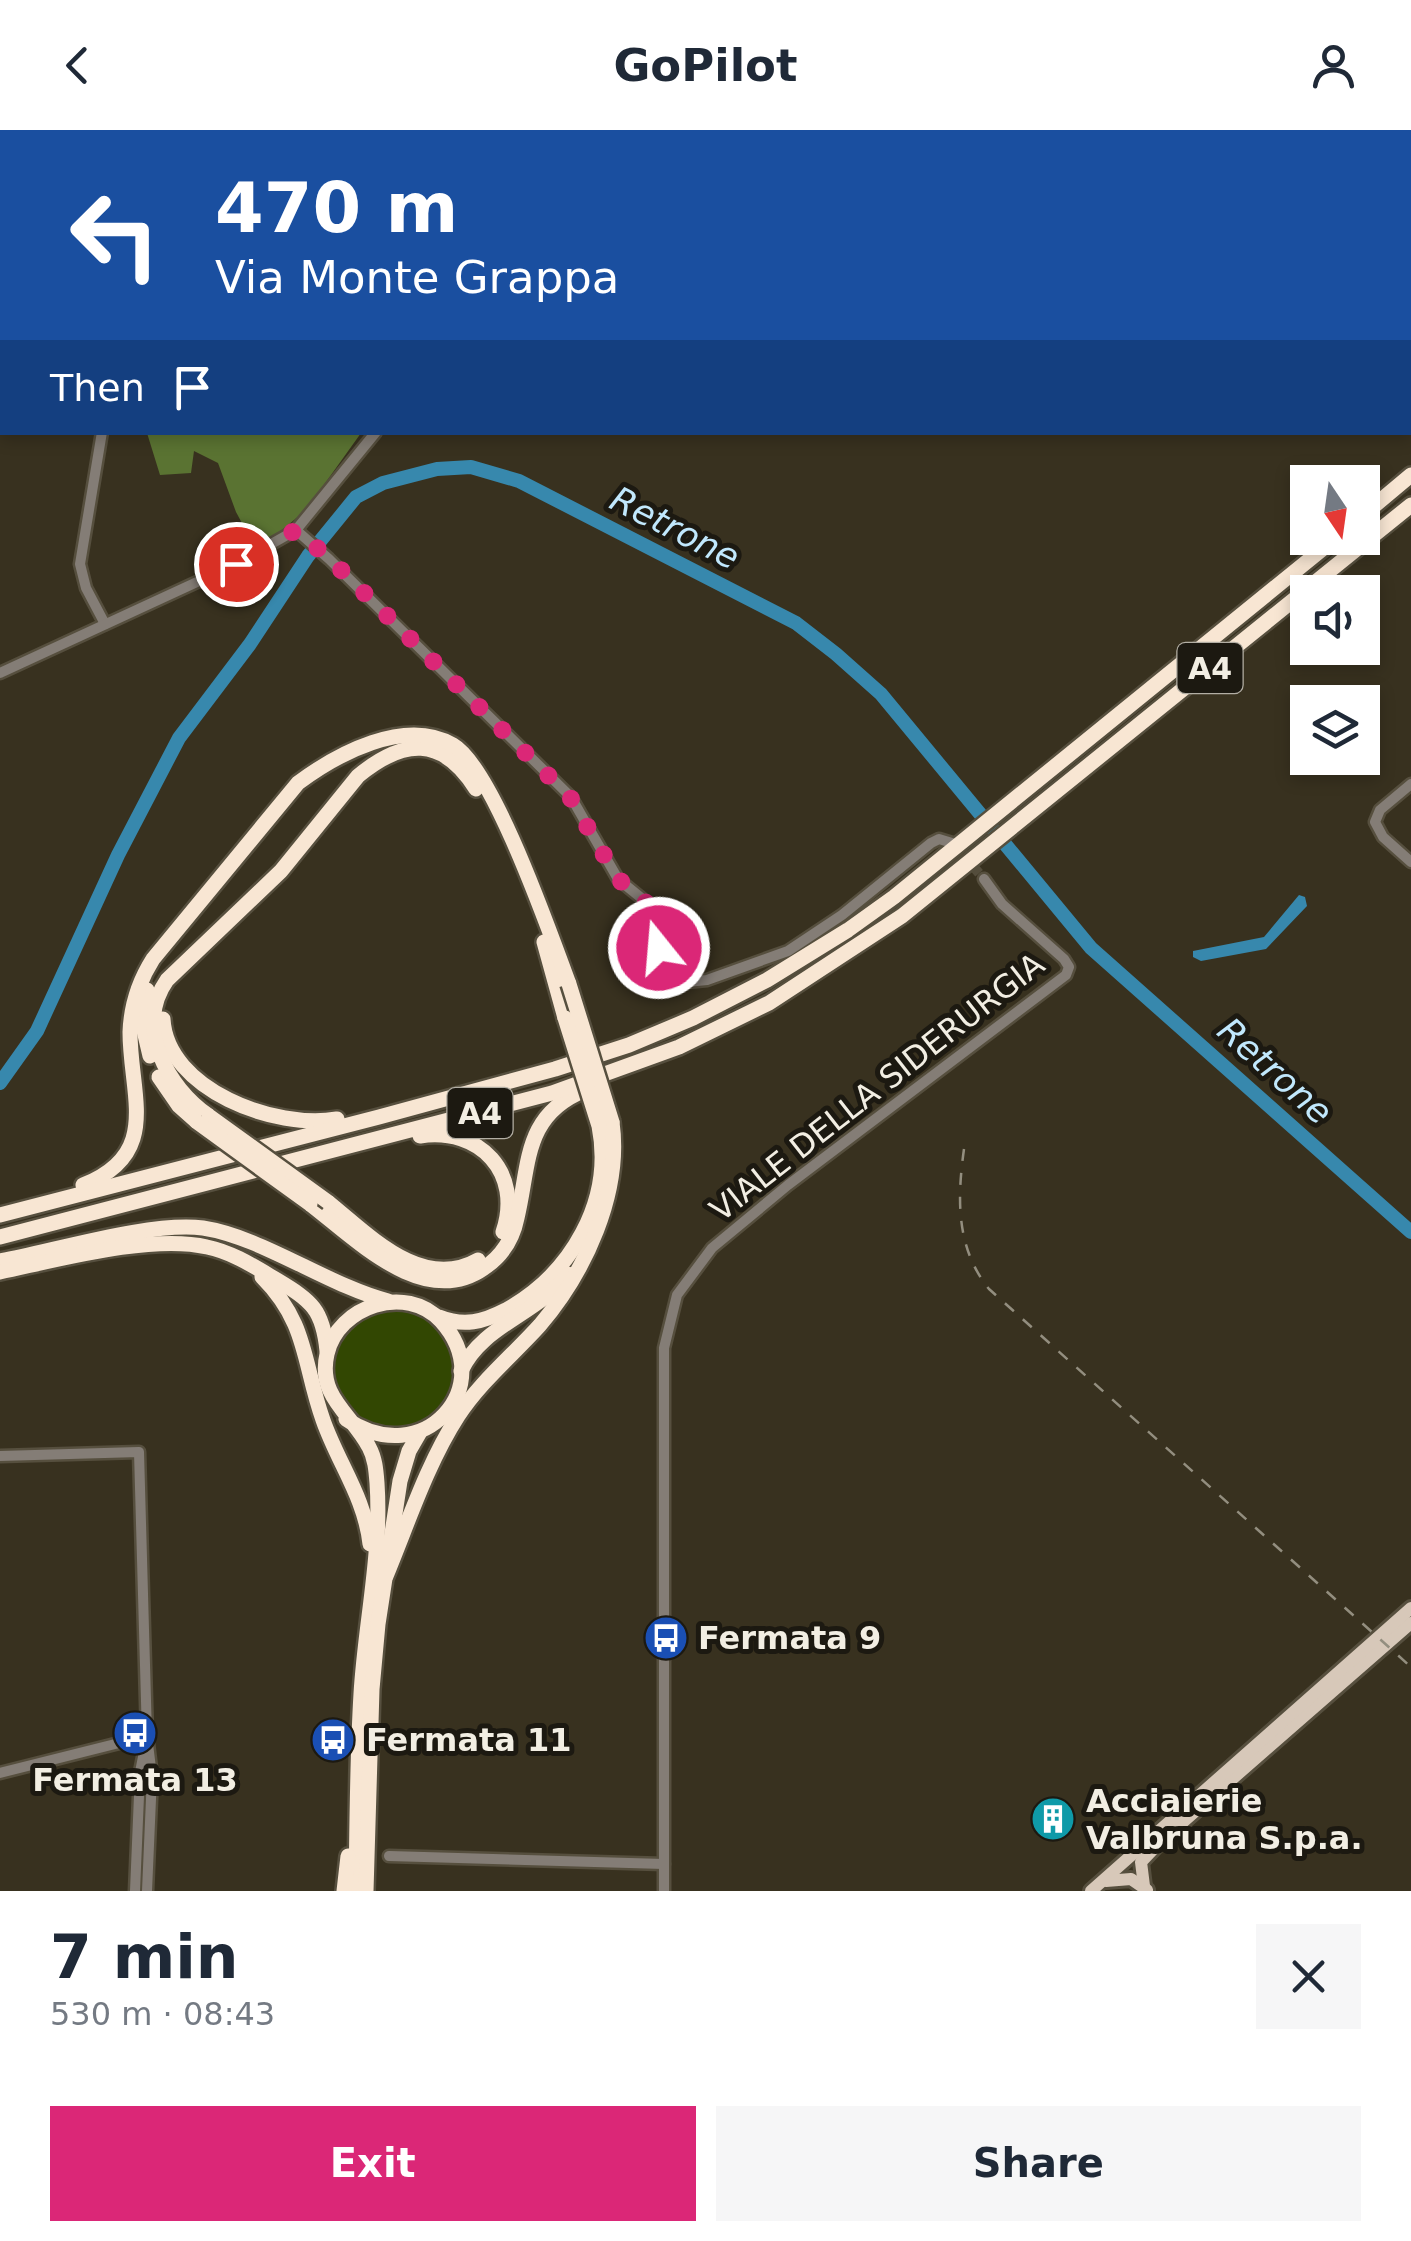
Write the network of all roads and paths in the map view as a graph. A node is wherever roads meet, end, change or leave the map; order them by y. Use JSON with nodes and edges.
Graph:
{"nodes":[{"id":1,"x":102,"y":435,"type":"edge"},
{"id":2,"x":374,"y":435,"type":"edge"},
{"id":3,"x":1411,"y":475,"type":"edge"},
{"id":4,"x":1380,"y":501,"type":"edge"},
{"id":5,"x":1411,"y":505,"type":"edge"},
{"id":6,"x":301,"y":534,"type":"junction"},
{"id":7,"x":1315,"y":555,"type":"edge"},
{"id":8,"x":104,"y":624,"type":"junction"},
{"id":9,"x":0,"y":674,"type":"edge"},
{"id":10,"x":1411,"y":784,"type":"edge"},
{"id":11,"x":952,"y":842,"type":"dead end"},
{"id":12,"x":1411,"y":862,"type":"edge"},
{"id":13,"x":984,"y":880,"type":"tunnel mouth"},
{"id":14,"x":164,"y":944,"type":"junction"},
{"id":15,"x":200,"y":946,"type":"junction"},
{"id":16,"x":769,"y":1003,"type":"junction"},
{"id":17,"x":539,"y":1074,"type":"junction"},
{"id":18,"x":202,"y":1119,"type":"junction"},
{"id":19,"x":606,"y":1124,"type":"junction"},
{"id":20,"x":178,"y":1192,"type":"junction"},
{"id":21,"x":0,"y":1212,"type":"edge"},
{"id":22,"x":0,"y":1237,"type":"edge"},
{"id":23,"x":590,"y":1242,"type":"junction"},
{"id":24,"x":0,"y":1261,"type":"edge"},
{"id":25,"x":249,"y":1264,"type":"junction"},
{"id":26,"x":0,"y":1272,"type":"edge"},
{"id":27,"x":392,"y":1302,"type":"junction"},
{"id":28,"x":432,"y":1314,"type":"junction"},
{"id":29,"x":328,"y":1352,"type":"junction"},
{"id":30,"x":462,"y":1371,"type":"junction"},
{"id":31,"x":346,"y":1419,"type":"junction"},
{"id":32,"x":420,"y":1432,"type":"junction"},
{"id":33,"x":0,"y":1456,"type":"edge"},
{"id":34,"x":380,"y":1576,"type":"junction"},
{"id":35,"x":1411,"y":1608,"type":"edge"},
{"id":36,"x":1411,"y":1623,"type":"edge"},
{"id":37,"x":147,"y":1736,"type":"junction"},
{"id":38,"x":372,"y":1736,"type":"junction"},
{"id":39,"x":359,"y":1763,"type":"junction"},
{"id":40,"x":0,"y":1773,"type":"edge"},
{"id":41,"x":390,"y":1856,"type":"dead end"},
{"id":42,"x":664,"y":1864,"type":"junction"},
{"id":43,"x":1095,"y":1887,"type":"edge"},
{"id":44,"x":1146,"y":1889,"type":"edge"},
{"id":45,"x":135,"y":1891,"type":"edge"},
{"id":46,"x":147,"y":1891,"type":"edge"},
{"id":47,"x":344,"y":1891,"type":"edge"},
{"id":48,"x":356,"y":1891,"type":"edge"},
{"id":49,"x":366,"y":1891,"type":"edge"},
{"id":50,"x":376,"y":1891,"type":"edge"},
{"id":51,"x":664,"y":1891,"type":"edge"}],
"edges":[{"from":1,"to":8,"type":"street"},
{"from":2,"to":6,"type":"street"},
{"from":3,"to":4,"type":"highway"},
{"from":5,"to":16,"type":"highway","number":"A4"},
{"from":6,"to":8,"type":"street"},
{"from":6,"to":11,"type":"street"},
{"from":7,"to":17,"type":"highway","number":"A4"},
{"from":8,"to":9,"type":"street"},
{"from":10,"to":12,"type":"street"},
{"from":13,"to":42,"type":"street","name":"VIALE DELLA SIDERURGIA"},
{"from":14,"to":18,"type":"highway"},
{"from":14,"to":19,"type":"highway","bridge":true},
{"from":14,"to":21,"type":"highway"},
{"from":15,"to":17,"type":"highway"},
{"from":15,"to":18,"type":"highway"},
{"from":15,"to":19,"type":"highway","bridge":true},
{"from":16,"to":18,"type":"highway","bridge":true},
{"from":16,"to":20,"type":"highway","number":"A4"},
{"from":17,"to":21,"type":"highway","number":"A4"},
{"from":18,"to":20,"type":"highway","bridge":true},
{"from":19,"to":23,"type":"highway"},
{"from":19,"to":28,"type":"highway"},
{"from":20,"to":22,"type":"highway","number":"A4"},
{"from":23,"to":30,"type":"highway"},
{"from":23,"to":34,"type":"highway"},
{"from":24,"to":27,"type":"highway"},
{"from":25,"to":26,"type":"highway"},
{"from":25,"to":29,"type":"highway"},
{"from":25,"to":34,"type":"highway"},
{"from":27,"to":28,"type":"highway"},
{"from":27,"to":29,"type":"highway"},
{"from":28,"to":30,"type":"highway"},
{"from":29,"to":31,"type":"highway"},
{"from":30,"to":32,"type":"highway"},
{"from":31,"to":32,"type":"highway"},
{"from":31,"to":34,"type":"highway"},
{"from":32,"to":34,"type":"highway"},
{"from":33,"to":37,"type":"street"},
{"from":34,"to":38,"type":"highway"},
{"from":34,"to":39,"type":"highway"},
{"from":35,"to":43,"type":"main road"},
{"from":36,"to":44,"type":"main road"},
{"from":37,"to":40,"type":"street"},
{"from":37,"to":45,"type":"street"},
{"from":37,"to":46,"type":"street"},
{"from":38,"to":49,"type":"highway"},
{"from":38,"to":50,"type":"highway"},
{"from":39,"to":47,"type":"highway"},
{"from":39,"to":48,"type":"highway"},
{"from":41,"to":42,"type":"street"},
{"from":42,"to":51,"type":"street","name":"VIALE DELLA SIDERURGIA"},
{"from":43,"to":44,"type":"main road"}]}
